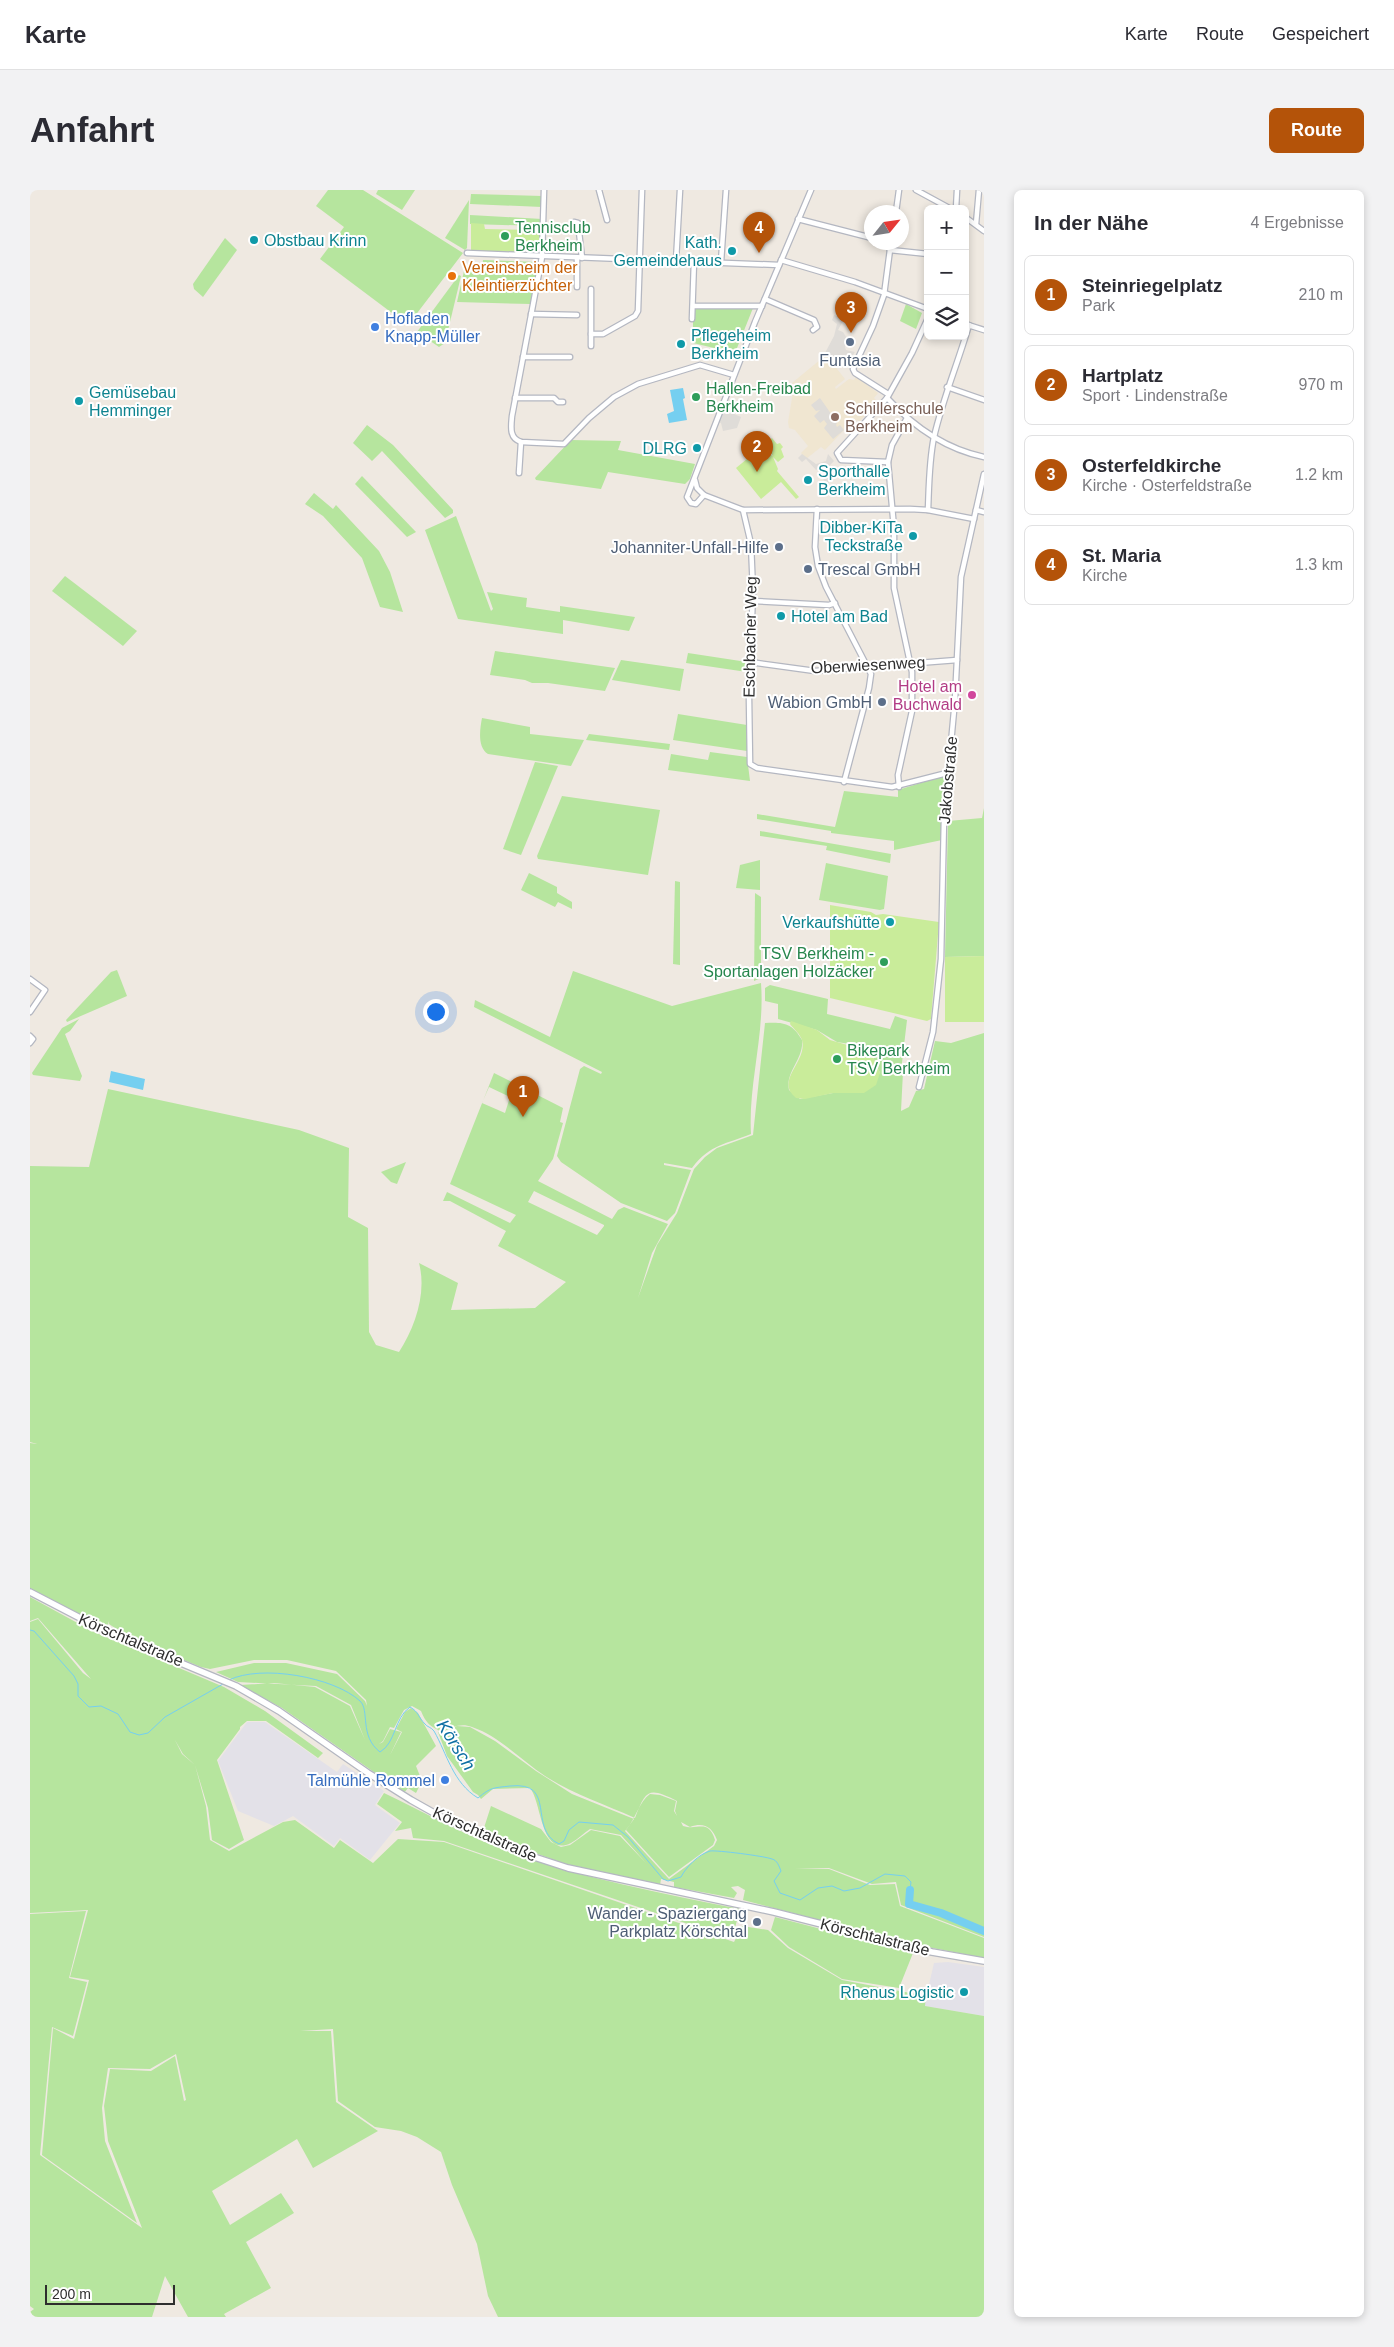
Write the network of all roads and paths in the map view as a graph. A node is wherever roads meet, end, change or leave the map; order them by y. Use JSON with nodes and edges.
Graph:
{"nodes":[{"id":1,"x":544,"y":190,"type":"edge"},
{"id":2,"x":599,"y":190,"type":"edge"},
{"id":3,"x":642,"y":190,"type":"edge"},
{"id":4,"x":680,"y":190,"type":"edge"},
{"id":5,"x":726,"y":190,"type":"edge"},
{"id":6,"x":811,"y":190,"type":"edge"},
{"id":7,"x":899,"y":190,"type":"edge"},
{"id":8,"x":916,"y":190,"type":"edge"},
{"id":9,"x":956,"y":190,"type":"edge"},
{"id":10,"x":979,"y":190,"type":"edge"},
{"id":11,"x":897,"y":205,"type":"edge"},
{"id":12,"x":944,"y":205,"type":"edge"},
{"id":13,"x":956,"y":205,"type":"edge"},
{"id":14,"x":798,"y":219,"type":"junction"},
{"id":15,"x":607,"y":220,"type":"dead end"},
{"id":16,"x":969,"y":220,"type":"edge"},
{"id":17,"x":574,"y":222,"type":"dead end"},
{"id":18,"x":976,"y":224,"type":"junction"},
{"id":19,"x":984,"y":231,"type":"edge"},
{"id":20,"x":864,"y":236,"type":"edge"},
{"id":21,"x":890,"y":250,"type":"joint"},
{"id":22,"x":467,"y":253,"type":"dead end"},
{"id":23,"x":924,"y":254,"type":"edge"},
{"id":24,"x":542,"y":257,"type":"junction"},
{"id":25,"x":579,"y":258,"type":"junction"},
{"id":26,"x":639,"y":260,"type":"junction"},
{"id":27,"x":781,"y":260,"type":"junction"},
{"id":28,"x":676,"y":261,"type":"junction"},
{"id":29,"x":694,"y":261,"type":"junction"},
{"id":30,"x":721,"y":262,"type":"junction"},
{"id":31,"x":778,"y":265,"type":"junction"},
{"id":32,"x":576,"y":287,"type":"dead end"},
{"id":33,"x":591,"y":289,"type":"dead end"},
{"id":34,"x":884,"y":291,"type":"junction"},
{"id":35,"x":765,"y":299,"type":"junction"},
{"id":36,"x":692,"y":306,"type":"junction"},
{"id":37,"x":762,"y":306,"type":"junction"},
{"id":38,"x":924,"y":307,"type":"edge"},
{"id":39,"x":531,"y":314,"type":"junction"},
{"id":40,"x":577,"y":314,"type":"dead end"},
{"id":41,"x":692,"y":319,"type":"dead end"},
{"id":42,"x":969,"y":326,"type":"edge"},
{"id":43,"x":924,"y":327,"type":"edge"},
{"id":44,"x":813,"y":330,"type":"dead end"},
{"id":45,"x":984,"y":330,"type":"edge"},
{"id":46,"x":591,"y":334,"type":"junction"},
{"id":47,"x":962,"y":340,"type":"edge"},
{"id":48,"x":591,"y":346,"type":"dead end"},
{"id":49,"x":523,"y":356,"type":"junction"},
{"id":50,"x":570,"y":357,"type":"dead end"},
{"id":51,"x":734,"y":375,"type":"junction"},
{"id":52,"x":948,"y":387,"type":"junction"},
{"id":53,"x":887,"y":396,"type":"junction"},
{"id":54,"x":515,"y":398,"type":"junction"},
{"id":55,"x":984,"y":400,"type":"edge"},
{"id":56,"x":563,"y":402,"type":"dead end"},
{"id":57,"x":908,"y":418,"type":"junction"},
{"id":58,"x":934,"y":438,"type":"junction"},
{"id":59,"x":521,"y":442,"type":"junction"},
{"id":60,"x":984,"y":456,"type":"edge"},
{"id":61,"x":888,"y":462,"type":"junction"},
{"id":62,"x":520,"y":474,"type":"dead end"},
{"id":63,"x":984,"y":474,"type":"edge"},
{"id":64,"x":695,"y":479,"type":"junction"},
{"id":65,"x":704,"y":495,"type":"junction"},
{"id":66,"x":817,"y":509,"type":"junction"},
{"id":67,"x":893,"y":509,"type":"junction"},
{"id":68,"x":743,"y":510,"type":"junction"},
{"id":69,"x":928,"y":510,"type":"junction"},
{"id":70,"x":976,"y":510,"type":"junction"},
{"id":71,"x":984,"y":512,"type":"edge"},
{"id":72,"x":974,"y":519,"type":"junction"},
{"id":73,"x":753,"y":601,"type":"junction"},
{"id":74,"x":835,"y":603,"type":"junction"},
{"id":75,"x":957,"y":660,"type":"junction"},
{"id":76,"x":750,"y":662,"type":"junction"},
{"id":77,"x":911,"y":663,"type":"junction"},
{"id":78,"x":868,"y":667,"type":"junction"},
{"id":79,"x":948,"y":773,"type":"junction"},
{"id":80,"x":844,"y":782,"type":"junction"},
{"id":81,"x":899,"y":786,"type":"junction"},
{"id":82,"x":30,"y":979,"type":"edge"},
{"id":83,"x":30,"y":1002,"type":"edge"},
{"id":84,"x":35,"y":1005,"type":"junction"},
{"id":85,"x":30,"y":1012,"type":"edge"},
{"id":86,"x":30,"y":1036,"type":"edge"},
{"id":87,"x":30,"y":1043,"type":"edge"},
{"id":88,"x":919,"y":1087,"type":"dead end"},
{"id":89,"x":30,"y":1592,"type":"edge"},
{"id":90,"x":984,"y":1961,"type":"edge"}],
"edges":[{"from":1,"to":24,"type":"street"},
{"from":2,"to":15,"type":"street"},
{"from":3,"to":26,"type":"street"},
{"from":4,"to":28,"type":"street"},
{"from":5,"to":30,"type":"street"},
{"from":6,"to":14,"type":"street"},
{"from":7,"to":11,"type":"street"},
{"from":8,"to":12,"type":"street"},
{"from":9,"to":13,"type":"street"},
{"from":10,"to":18,"type":"street"},
{"from":14,"to":20,"type":"street"},
{"from":14,"to":27,"type":"street"},
{"from":16,"to":18,"type":"street"},
{"from":17,"to":25,"type":"street"},
{"from":18,"to":19,"type":"street"},
{"from":21,"to":23,"type":"street"},
{"from":21,"to":34,"type":"street"},
{"from":22,"to":24,"type":"street"},
{"from":24,"to":25,"type":"street"},
{"from":24,"to":39,"type":"street"},
{"from":25,"to":26,"type":"street"},
{"from":25,"to":32,"type":"street"},
{"from":26,"to":28,"type":"street"},
{"from":26,"to":46,"type":"street"},
{"from":27,"to":31,"type":"street"},
{"from":27,"to":34,"type":"street"},
{"from":28,"to":29,"type":"street"},
{"from":29,"to":30,"type":"street"},
{"from":29,"to":36,"type":"street"},
{"from":30,"to":31,"type":"street"},
{"from":31,"to":35,"type":"street"},
{"from":33,"to":46,"type":"street"},
{"from":34,"to":38,"type":"street"},
{"from":34,"to":53,"type":"street"},
{"from":35,"to":37,"type":"street"},
{"from":35,"to":44,"type":"street"},
{"from":36,"to":37,"type":"street"},
{"from":36,"to":41,"type":"street"},
{"from":37,"to":51,"type":"street"},
{"from":39,"to":40,"type":"street"},
{"from":39,"to":49,"type":"street"},
{"from":42,"to":45,"type":"street"},
{"from":43,"to":53,"type":"street"},
{"from":46,"to":48,"type":"street"},
{"from":47,"to":52,"type":"street"},
{"from":49,"to":50,"type":"street"},
{"from":49,"to":54,"type":"street"},
{"from":51,"to":59,"type":"street"},
{"from":51,"to":64,"type":"street"},
{"from":52,"to":55,"type":"street"},
{"from":52,"to":58,"type":"street"},
{"from":53,"to":57,"type":"street"},
{"from":53,"to":61,"type":"street"},
{"from":54,"to":56,"type":"street"},
{"from":54,"to":59,"type":"street"},
{"from":57,"to":58,"type":"street"},
{"from":57,"to":61,"type":"street"},
{"from":58,"to":60,"type":"street"},
{"from":58,"to":69,"type":"street"},
{"from":59,"to":62,"type":"street"},
{"from":61,"to":67,"type":"street"},
{"from":63,"to":70,"type":"street","name":"Jakobstraße"},
{"from":64,"to":65,"type":"street"},
{"from":64,"to":65,"type":"street"},
{"from":65,"to":68,"type":"street"},
{"from":66,"to":67,"type":"street"},
{"from":66,"to":68,"type":"street"},
{"from":66,"to":74,"type":"street"},
{"from":67,"to":69,"type":"street"},
{"from":67,"to":77,"type":"street"},
{"from":68,"to":73,"type":"street","name":"Eschbacher Weg"},
{"from":69,"to":72,"type":"street"},
{"from":70,"to":71,"type":"street"},
{"from":70,"to":72,"type":"street","name":"Jakobstraße"},
{"from":72,"to":75,"type":"street","name":"Jakobstraße"},
{"from":73,"to":74,"type":"street"},
{"from":73,"to":76,"type":"street","name":"Eschbacher Weg"},
{"from":74,"to":78,"type":"street"},
{"from":75,"to":77,"type":"street","name":"Oberwiesenweg"},
{"from":75,"to":79,"type":"street","name":"Jakobstraße"},
{"from":76,"to":78,"type":"street","name":"Oberwiesenweg"},
{"from":76,"to":80,"type":"street","name":"Eschbacher Weg"},
{"from":77,"to":78,"type":"street","name":"Oberwiesenweg"},
{"from":77,"to":81,"type":"street"},
{"from":78,"to":80,"type":"street"},
{"from":79,"to":81,"type":"street"},
{"from":79,"to":88,"type":"street","name":"Jakobstraße"},
{"from":80,"to":81,"type":"street"},
{"from":82,"to":84,"type":"street"},
{"from":83,"to":84,"type":"street"},
{"from":84,"to":85,"type":"street"},
{"from":86,"to":87,"type":"street"},
{"from":89,"to":90,"type":"main road","name":"Körschtalstraße"}]}
